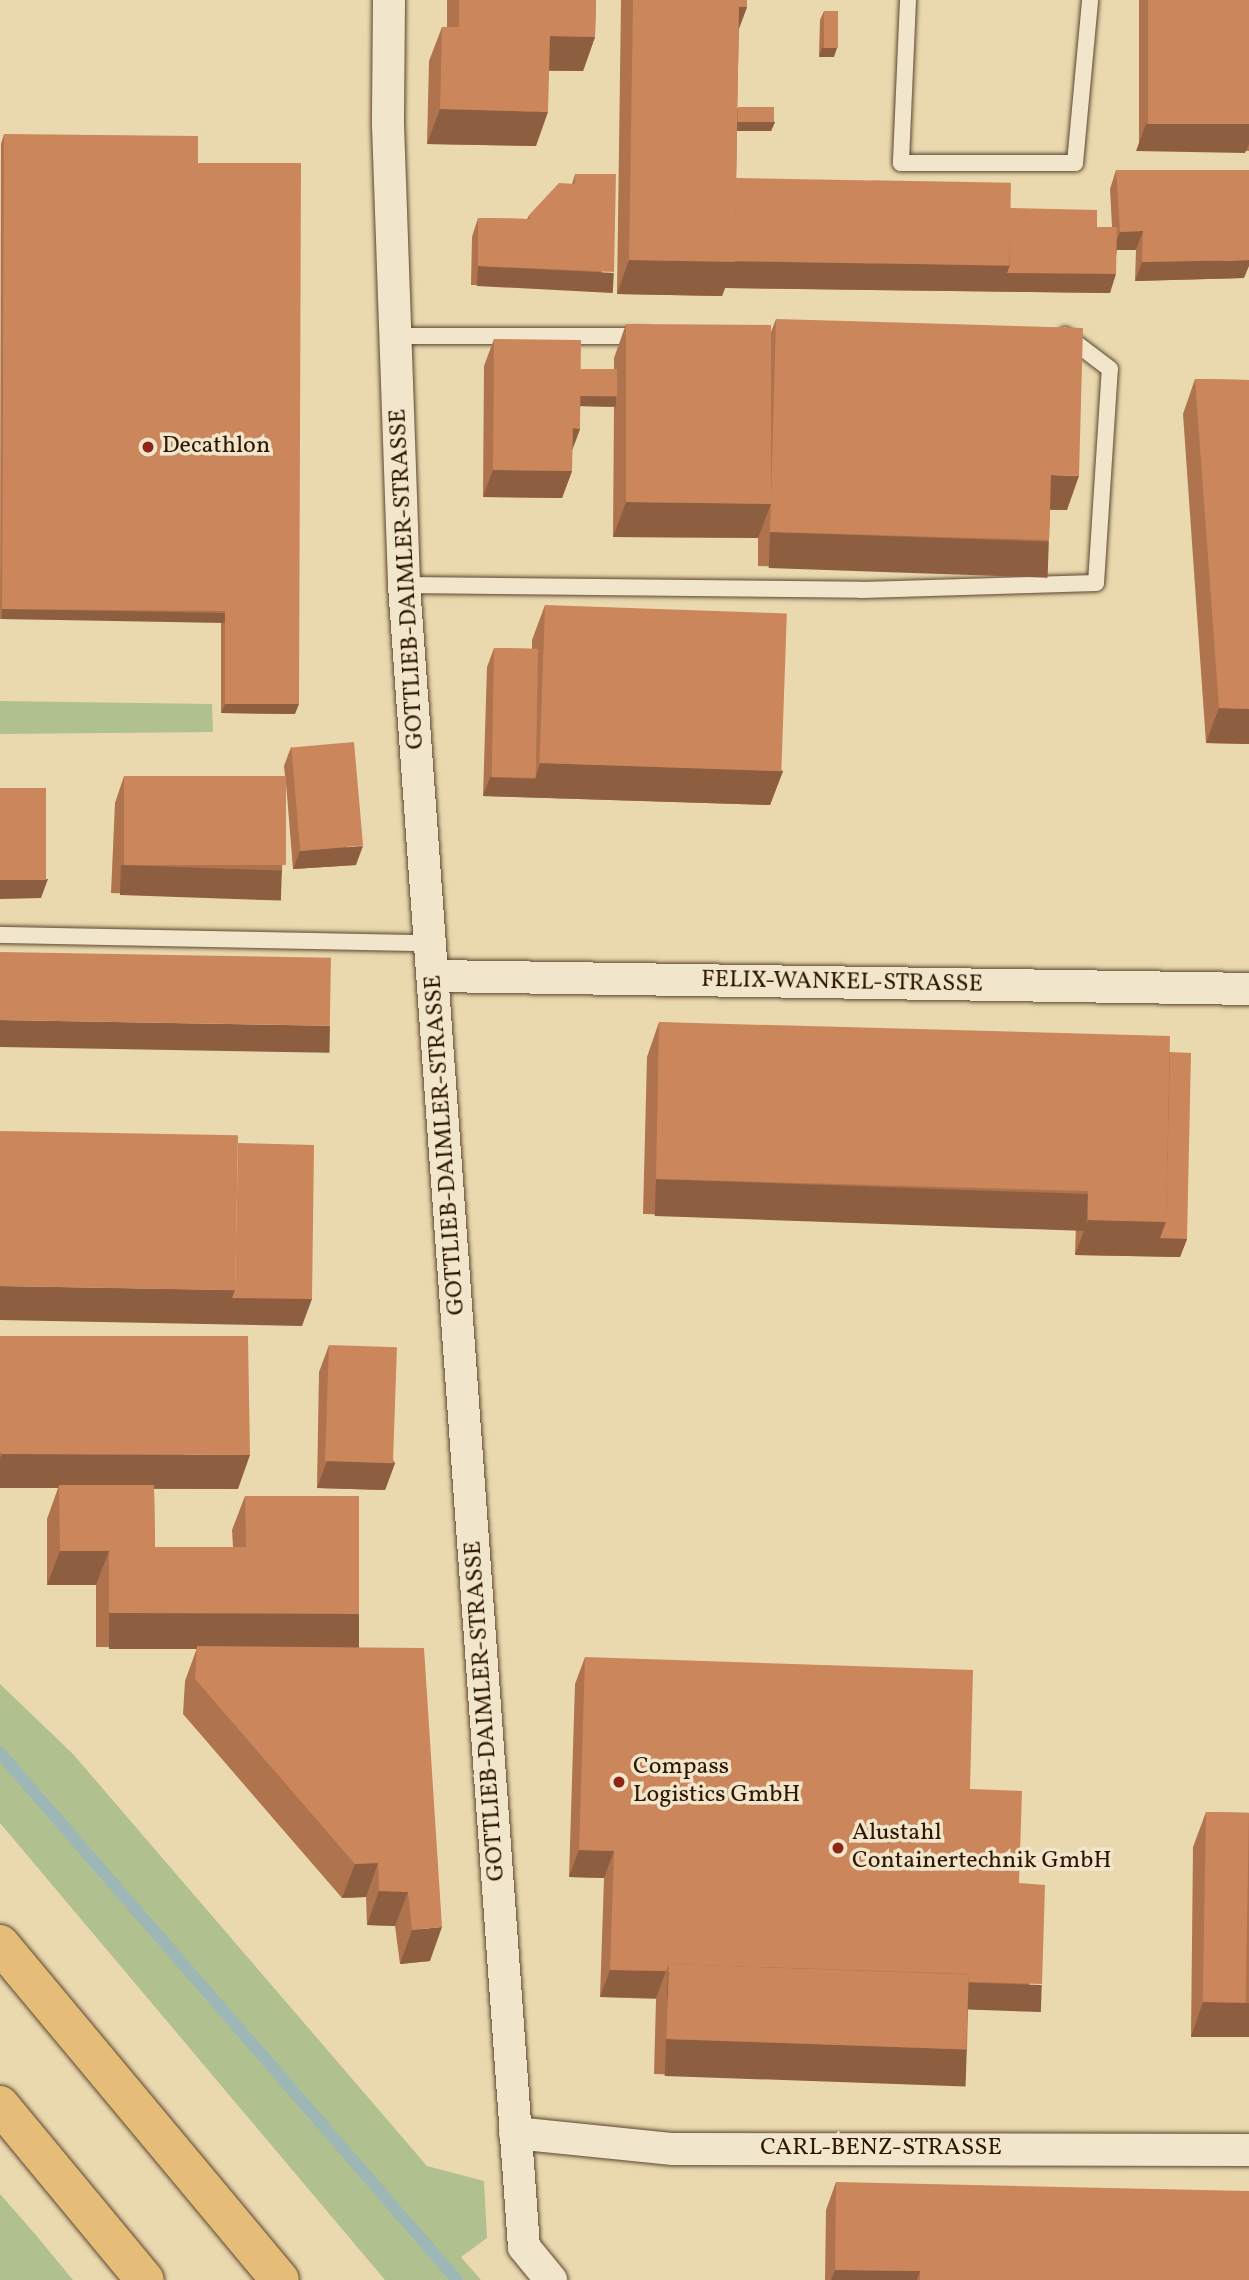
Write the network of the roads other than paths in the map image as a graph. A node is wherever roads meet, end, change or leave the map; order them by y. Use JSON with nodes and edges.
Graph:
{"nodes":[{"id":1,"x":389,"y":0,"type":"edge"},
{"id":2,"x":908,"y":0,"type":"edge"},
{"id":3,"x":1090,"y":0,"type":"edge"},
{"id":4,"x":1041,"y":335,"type":"edge"},
{"id":5,"x":398,"y":336,"type":"junction"},
{"id":6,"x":657,"y":336,"type":"edge"},
{"id":7,"x":404,"y":585,"type":"junction"},
{"id":8,"x":0,"y":935,"type":"edge"},
{"id":9,"x":432,"y":943,"type":"junction"},
{"id":10,"x":435,"y":976,"type":"junction"},
{"id":11,"x":1249,"y":989,"type":"edge"},
{"id":12,"x":0,"y":1944,"type":"edge"},
{"id":13,"x":0,"y":2105,"type":"edge"},
{"id":14,"x":515,"y":2133,"type":"junction"},
{"id":15,"x":1249,"y":2150,"type":"edge"},
{"id":16,"x":145,"y":2280,"type":"edge"},
{"id":17,"x":280,"y":2280,"type":"edge"},
{"id":18,"x":551,"y":2280,"type":"edge"}],
"edges":[{"from":1,"to":5,"type":"street","name":"GOTTLIEB-DAIMLER-STRASSE"},
{"from":2,"to":3,"type":"lane"},
{"from":4,"to":7,"type":"lane"},
{"from":5,"to":6,"type":"lane"},
{"from":5,"to":7,"type":"street","name":"GOTTLIEB-DAIMLER-STRASSE"},
{"from":7,"to":9,"type":"street","name":"GOTTLIEB-DAIMLER-STRASSE"},
{"from":8,"to":9,"type":"lane"},
{"from":9,"to":10,"type":"street","name":"GOTTLIEB-DAIMLER-STRASSE"},
{"from":10,"to":11,"type":"street","name":"FELIX-WANKEL-STRASSE"},
{"from":10,"to":14,"type":"street","name":"GOTTLIEB-DAIMLER-STRASSE"},
{"from":12,"to":17,"type":"highway"},
{"from":13,"to":16,"type":"highway"},
{"from":14,"to":15,"type":"street","name":"CARL-BENZ-STRASSE"},
{"from":14,"to":18,"type":"street","name":"GOTTLIEB-DAIMLER-STRASSE"}]}
